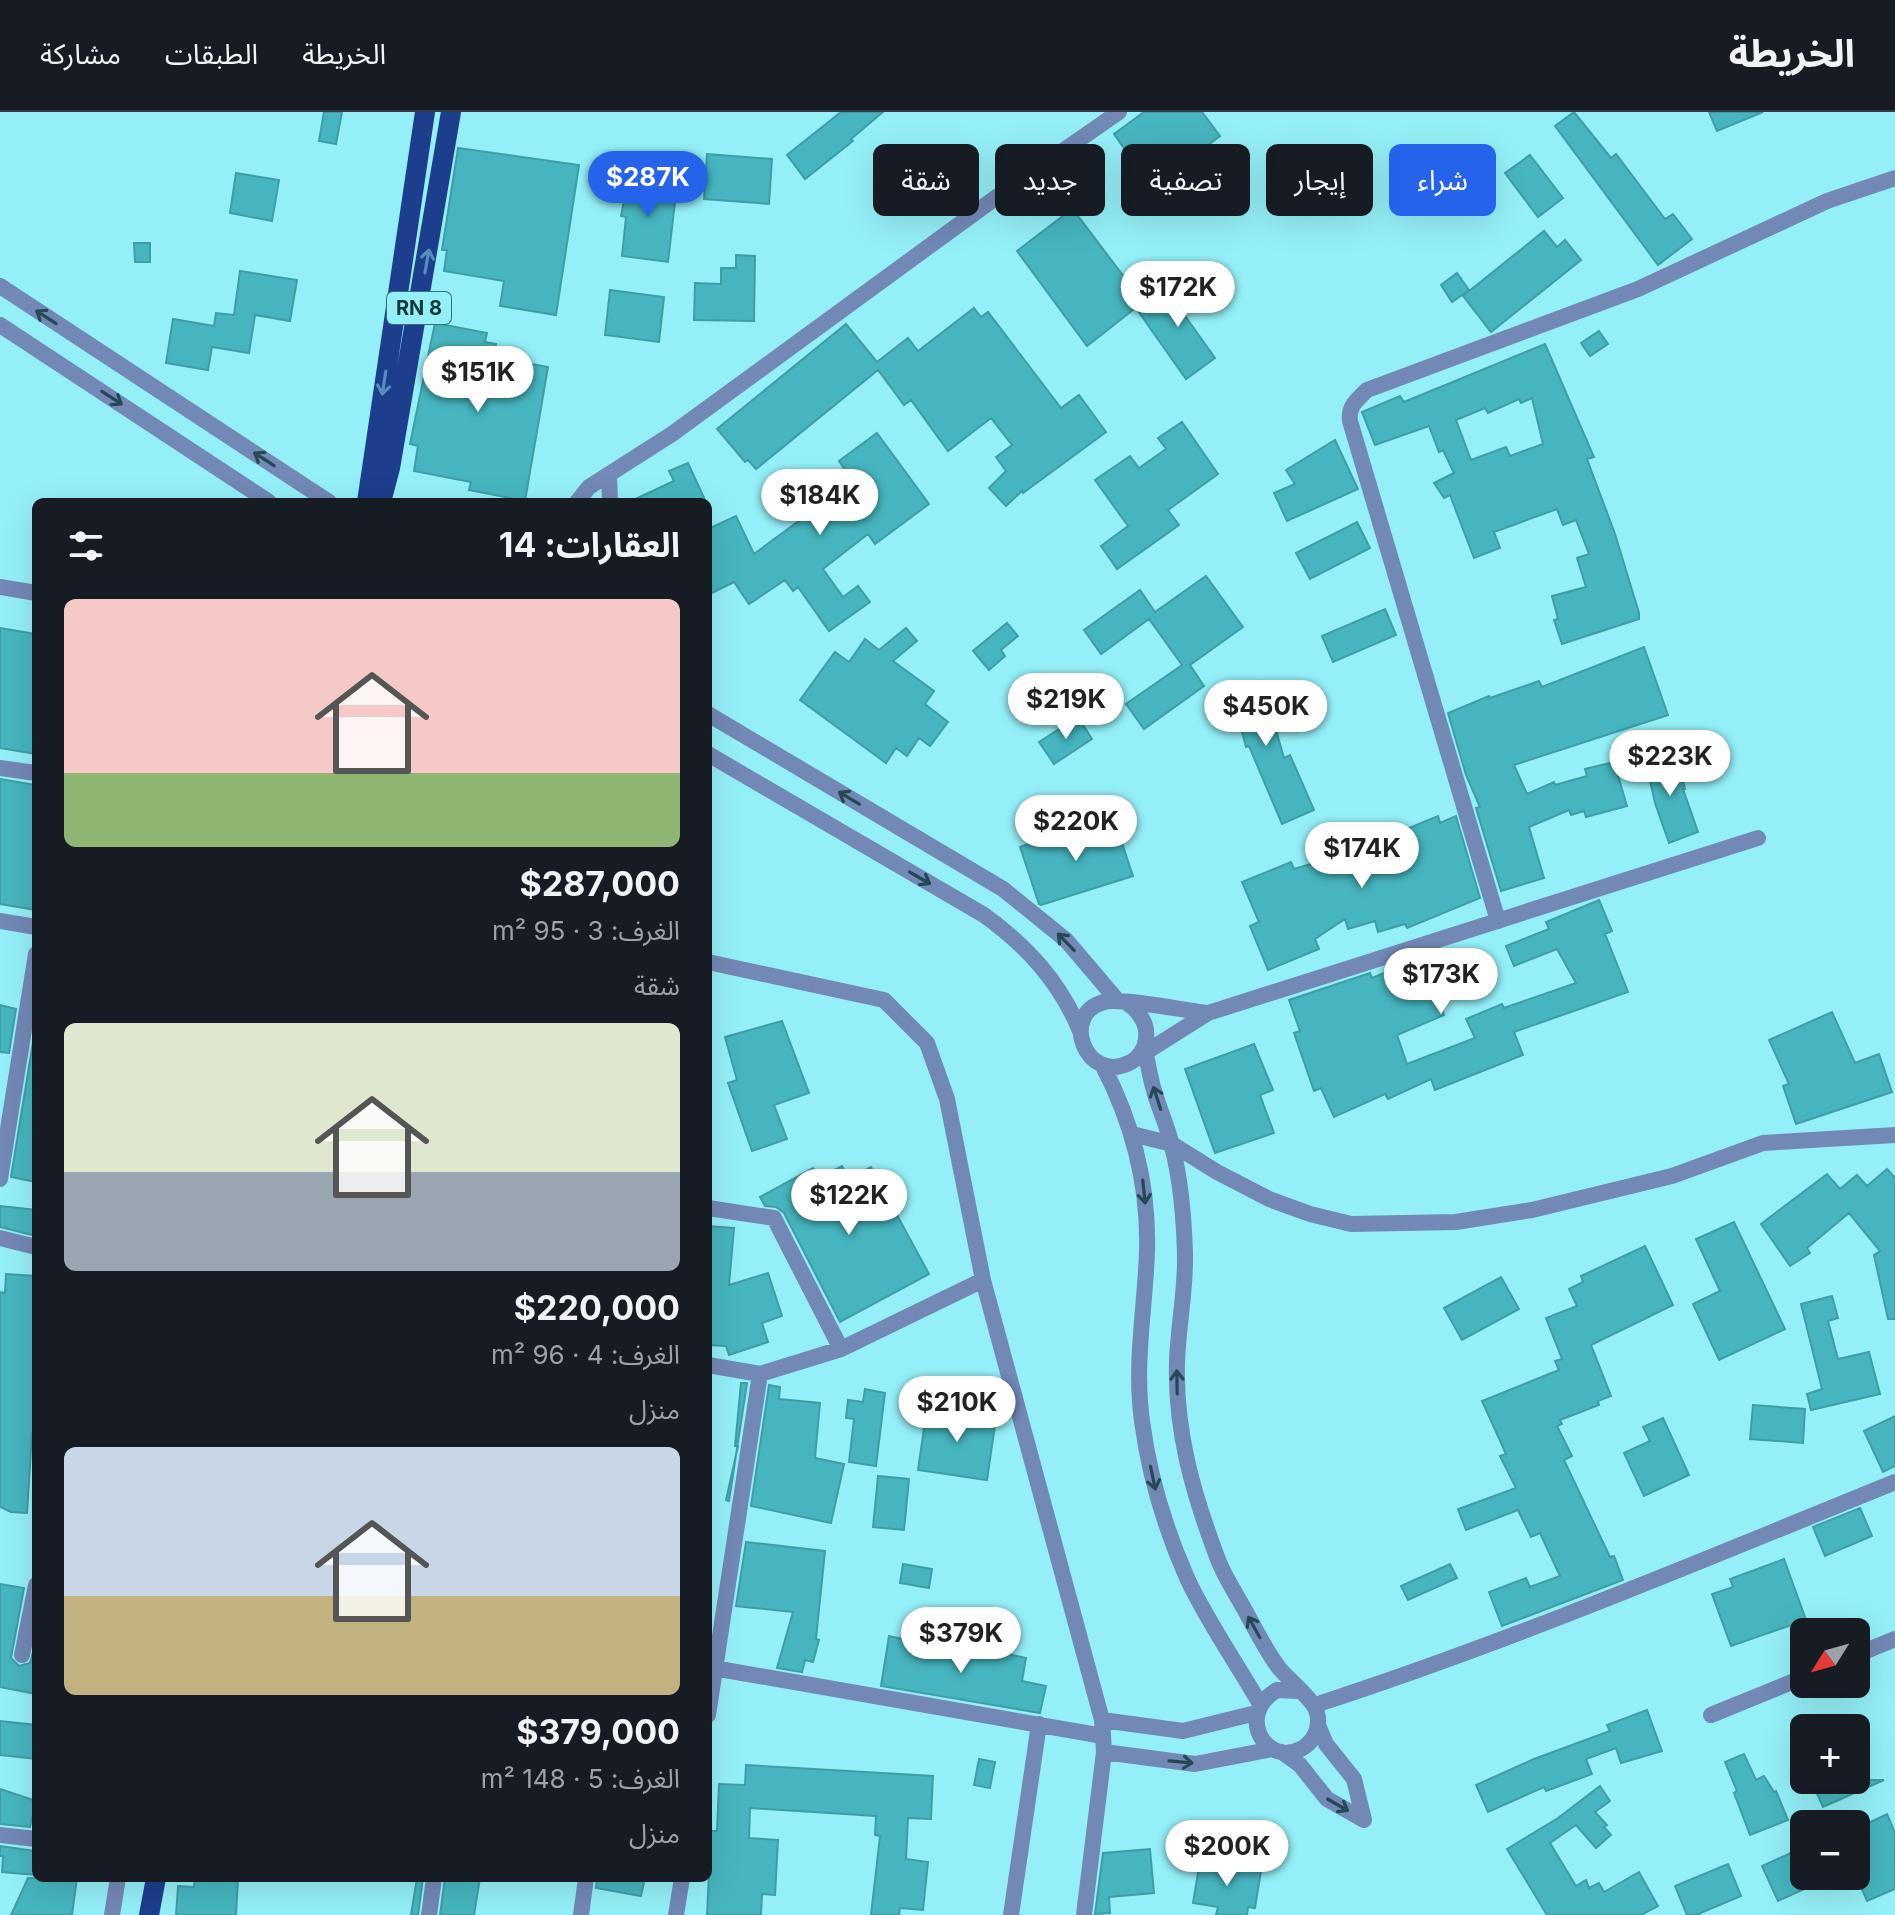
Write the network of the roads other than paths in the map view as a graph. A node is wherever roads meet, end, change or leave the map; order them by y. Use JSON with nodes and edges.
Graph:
{"nodes":[{"id":1,"x":425,"y":112,"type":"edge"},
{"id":2,"x":451,"y":112,"type":"edge"},
{"id":3,"x":1119,"y":112,"type":"edge"},
{"id":4,"x":1895,"y":178,"type":"edge"},
{"id":5,"x":0,"y":286,"type":"edge"},
{"id":6,"x":0,"y":325,"type":"edge"},
{"id":7,"x":609,"y":476,"type":"junction"},
{"id":8,"x":263,"y":498,"type":"edge"},
{"id":9,"x":323,"y":498,"type":"edge"},
{"id":10,"x":368,"y":498,"type":"edge"},
{"id":11,"x":382,"y":498,"type":"edge"},
{"id":12,"x":580,"y":498,"type":"edge"},
{"id":13,"x":610,"y":498,"type":"edge"},
{"id":14,"x":0,"y":587,"type":"edge"},
{"id":15,"x":32,"y":592,"type":"edge"},
{"id":16,"x":712,"y":716,"type":"edge"},
{"id":17,"x":712,"y":756,"type":"edge"},
{"id":18,"x":0,"y":768,"type":"edge"},
{"id":19,"x":32,"y":772,"type":"edge"},
{"id":20,"x":1758,"y":838,"type":"dead end"},
{"id":21,"x":0,"y":921,"type":"edge"},
{"id":22,"x":1498,"y":921,"type":"junction"},
{"id":23,"x":32,"y":926,"type":"edge"},
{"id":24,"x":712,"y":963,"type":"edge"},
{"id":25,"x":32,"y":979,"type":"edge"},
{"id":26,"x":1122,"y":1002,"type":"junction"},
{"id":27,"x":1208,"y":1013,"type":"junction"},
{"id":28,"x":1080,"y":1031,"type":"junction"},
{"id":29,"x":1142,"y":1053,"type":"junction"},
{"id":30,"x":1103,"y":1066,"type":"junction"},
{"id":31,"x":1132,"y":1134,"type":"junction"},
{"id":32,"x":1895,"y":1135,"type":"edge"},
{"id":33,"x":1172,"y":1144,"type":"junction"},
{"id":34,"x":0,"y":1179,"type":"edge"},
{"id":35,"x":712,"y":1209,"type":"edge"},
{"id":36,"x":0,"y":1238,"type":"edge"},
{"id":37,"x":32,"y":1246,"type":"edge"},
{"id":38,"x":983,"y":1280,"type":"junction"},
{"id":39,"x":841,"y":1349,"type":"junction"},
{"id":40,"x":712,"y":1366,"type":"edge"},
{"id":41,"x":760,"y":1374,"type":"junction"},
{"id":42,"x":1895,"y":1482,"type":"edge"},
{"id":43,"x":32,"y":1605,"type":"edge"},
{"id":44,"x":1895,"y":1639,"type":"edge"},
{"id":45,"x":1870,"y":1649,"type":"edge"},
{"id":46,"x":22,"y":1655,"type":"dead end"},
{"id":47,"x":712,"y":1668,"type":"edge"},
{"id":48,"x":1790,"y":1683,"type":"edge"},
{"id":49,"x":1299,"y":1691,"type":"junction"},
{"id":50,"x":1315,"y":1705,"type":"junction"},
{"id":51,"x":1258,"y":1708,"type":"junction"},
{"id":52,"x":1711,"y":1715,"type":"dead end"},
{"id":53,"x":1039,"y":1724,"type":"junction"},
{"id":54,"x":1318,"y":1725,"type":"junction"},
{"id":55,"x":1103,"y":1736,"type":"junction"},
{"id":56,"x":1278,"y":1750,"type":"junction"},
{"id":57,"x":0,"y":1835,"type":"edge"},
{"id":58,"x":32,"y":1839,"type":"edge"},
{"id":59,"x":117,"y":1882,"type":"edge"},
{"id":60,"x":155,"y":1882,"type":"edge"},
{"id":61,"x":433,"y":1882,"type":"edge"},
{"id":62,"x":585,"y":1882,"type":"edge"},
{"id":63,"x":681,"y":1882,"type":"edge"},
{"id":64,"x":112,"y":1915,"type":"edge"},
{"id":65,"x":149,"y":1915,"type":"edge"},
{"id":66,"x":429,"y":1915,"type":"edge"},
{"id":67,"x":581,"y":1915,"type":"edge"},
{"id":68,"x":676,"y":1915,"type":"edge"},
{"id":69,"x":1011,"y":1915,"type":"edge"},
{"id":70,"x":1084,"y":1915,"type":"edge"}],
"edges":[{"from":1,"to":10,"type":"main road","number":"RN 8","one_way":true},
{"from":11,"to":2,"type":"main road","number":"RN 8","one_way":true},
{"from":3,"to":7,"type":"street"},
{"from":4,"to":22,"type":"street"},
{"from":9,"to":5,"type":"street","one_way":true},
{"from":6,"to":8,"type":"street","one_way":true},
{"from":7,"to":12,"type":"street"},
{"from":7,"to":13,"type":"street"},
{"from":14,"to":15,"type":"street"},
{"from":26,"to":16,"type":"street","one_way":true},
{"from":17,"to":28,"type":"street","one_way":true},
{"from":18,"to":19,"type":"street"},
{"from":20,"to":22,"type":"street"},
{"from":21,"to":23,"type":"street"},
{"from":22,"to":27,"type":"street"},
{"from":24,"to":38,"type":"street"},
{"from":25,"to":34,"type":"street"},
{"from":26,"to":27,"type":"street"},
{"from":26,"to":28,"type":"street"},
{"from":26,"to":29,"type":"street"},
{"from":27,"to":29,"type":"street"},
{"from":28,"to":30,"type":"street"},
{"from":29,"to":30,"type":"street"},
{"from":33,"to":29,"type":"street","one_way":true},
{"from":30,"to":31,"type":"street"},
{"from":31,"to":33,"type":"street"},
{"from":31,"to":51,"type":"street","one_way":true},
{"from":32,"to":33,"type":"street"},
{"from":49,"to":33,"type":"street","one_way":true},
{"from":35,"to":39,"type":"street"},
{"from":36,"to":37,"type":"street"},
{"from":38,"to":39,"type":"street"},
{"from":38,"to":55,"type":"street"},
{"from":39,"to":41,"type":"street"},
{"from":40,"to":41,"type":"street"},
{"from":41,"to":47,"type":"street"},
{"from":42,"to":50,"type":"street"},
{"from":43,"to":46,"type":"street"},
{"from":44,"to":45,"type":"street"},
{"from":47,"to":53,"type":"street"},
{"from":48,"to":52,"type":"street"},
{"from":49,"to":50,"type":"street"},
{"from":49,"to":51,"type":"street"},
{"from":50,"to":54,"type":"street"},
{"from":51,"to":55,"type":"street"},
{"from":51,"to":56,"type":"street"},
{"from":53,"to":55,"type":"street"},
{"from":53,"to":69,"type":"street"},
{"from":54,"to":56,"type":"street"},
{"from":56,"to":54,"type":"street","one_way":true},
{"from":55,"to":56,"type":"street","one_way":true},
{"from":55,"to":70,"type":"street"},
{"from":57,"to":58,"type":"street"},
{"from":59,"to":64,"type":"street"},
{"from":60,"to":65,"type":"main road"},
{"from":61,"to":66,"type":"street"},
{"from":62,"to":67,"type":"street"},
{"from":63,"to":68,"type":"street"}]}
